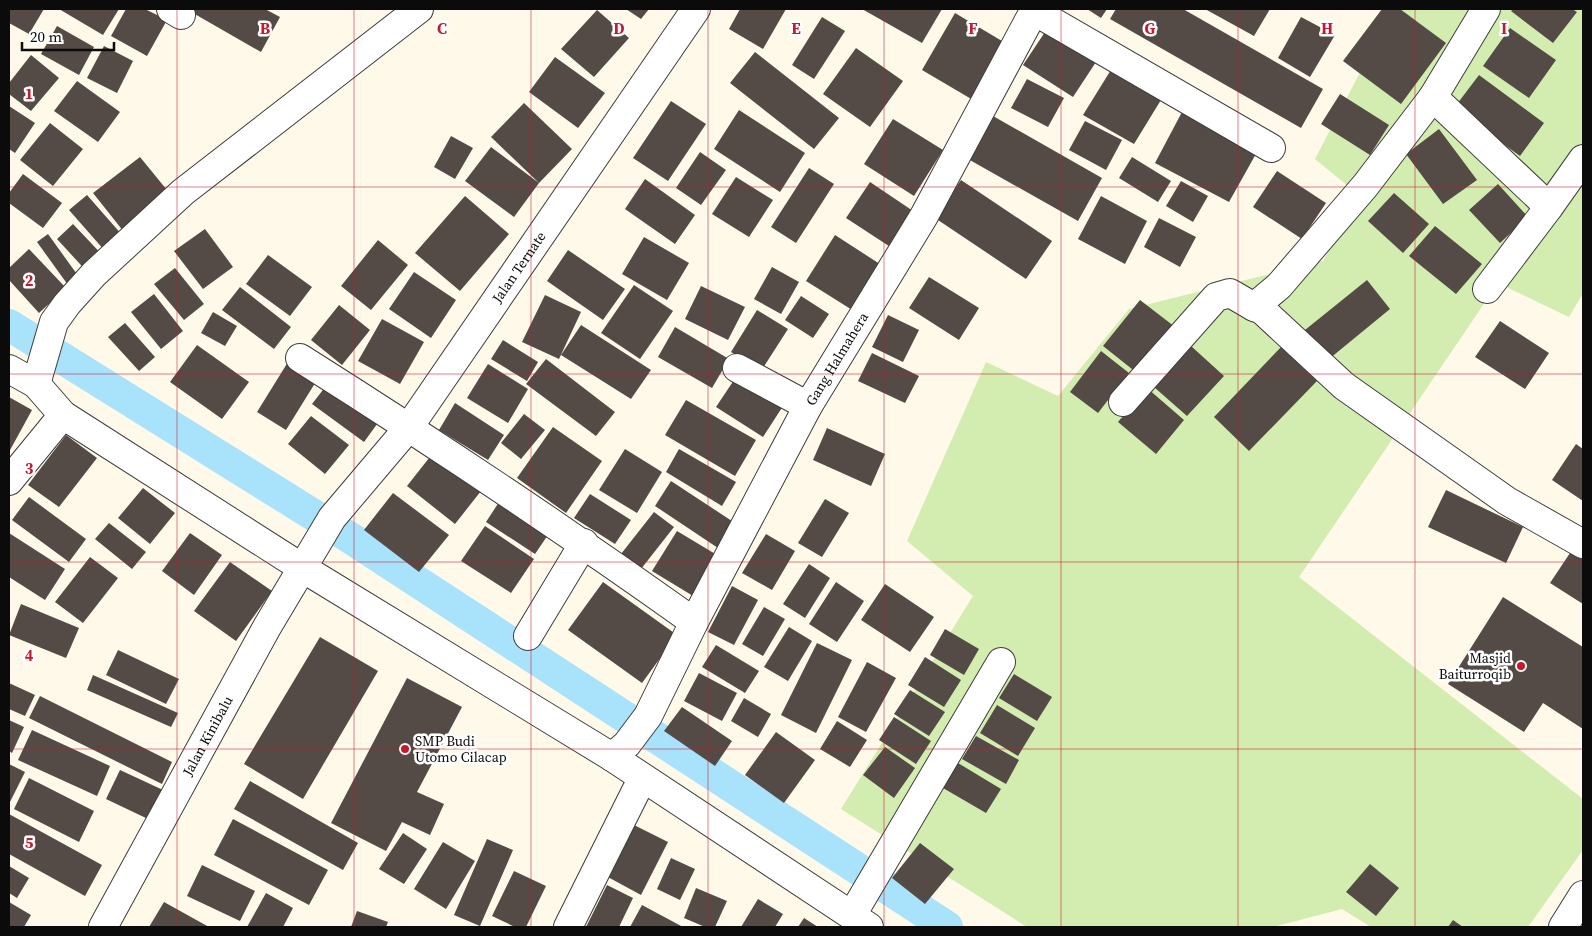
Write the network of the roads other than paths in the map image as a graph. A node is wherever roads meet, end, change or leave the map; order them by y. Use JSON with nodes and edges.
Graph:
{"nodes":[{"id":1,"x":419,"y":9,"type":"edge"},
{"id":2,"x":696,"y":9,"type":"edge"},
{"id":3,"x":1486,"y":9,"type":"edge"},
{"id":4,"x":1034,"y":10,"type":"edge"},
{"id":5,"x":1433,"y":97,"type":"junction"},
{"id":6,"x":1272,"y":148,"type":"dead end"},
{"id":7,"x":1583,"y":159,"type":"edge"},
{"id":8,"x":1549,"y":206,"type":"junction"},
{"id":9,"x":1487,"y":289,"type":"dead end"},
{"id":10,"x":1254,"y":307,"type":"junction"},
{"id":11,"x":300,"y":358,"type":"dead end"},
{"id":12,"x":737,"y":368,"type":"dead end"},
{"id":13,"x":9,"y":369,"type":"edge"},
{"id":14,"x":39,"y":374,"type":"junction"},
{"id":15,"x":1123,"y":402,"type":"dead end"},
{"id":16,"x":808,"y":406,"type":"junction"},
{"id":17,"x":63,"y":415,"type":"junction"},
{"id":18,"x":409,"y":427,"type":"junction"},
{"id":19,"x":9,"y":481,"type":"edge"},
{"id":20,"x":332,"y":518,"type":"joint"},
{"id":21,"x":584,"y":543,"type":"junction"},
{"id":22,"x":1583,"y":544,"type":"edge"},
{"id":23,"x":310,"y":558,"type":"junction"},
{"id":24,"x":694,"y":622,"type":"junction"},
{"id":25,"x":528,"y":636,"type":"dead end"},
{"id":26,"x":1001,"y":662,"type":"dead end"},
{"id":27,"x":619,"y":750,"type":"junction"},
{"id":28,"x":642,"y":779,"type":"junction"},
{"id":29,"x":1583,"y":895,"type":"edge"},
{"id":30,"x":860,"y":914,"type":"edge"},
{"id":31,"x":103,"y":927,"type":"edge"},
{"id":32,"x":568,"y":927,"type":"edge"},
{"id":33,"x":1563,"y":927,"type":"edge"}],
"edges":[{"from":1,"to":14,"type":"street"},
{"from":2,"to":18,"type":"street","name":"Jalan Ternate"},
{"from":3,"to":5,"type":"street"},
{"from":4,"to":6,"type":"street"},
{"from":4,"to":16,"type":"street","name":"Gang Halmahera"},
{"from":5,"to":8,"type":"street"},
{"from":5,"to":10,"type":"street"},
{"from":7,"to":8,"type":"street"},
{"from":8,"to":9,"type":"street"},
{"from":10,"to":15,"type":"street"},
{"from":10,"to":22,"type":"street"},
{"from":11,"to":18,"type":"street"},
{"from":12,"to":16,"type":"street"},
{"from":13,"to":14,"type":"street"},
{"from":14,"to":17,"type":"street"},
{"from":16,"to":24,"type":"street","name":"Gang Halmahera"},
{"from":17,"to":19,"type":"street"},
{"from":17,"to":23,"type":"street"},
{"from":18,"to":20,"type":"street","name":"Jalan Ternate"},
{"from":18,"to":21,"type":"street"},
{"from":20,"to":23,"type":"street","name":"Jalan Kinibalu"},
{"from":21,"to":24,"type":"street"},
{"from":21,"to":25,"type":"street"},
{"from":23,"to":27,"type":"street"},
{"from":23,"to":31,"type":"street","name":"Jalan Kinibalu"},
{"from":24,"to":27,"type":"street","name":"Gang Halmahera"},
{"from":26,"to":30,"type":"street"},
{"from":27,"to":28,"type":"street"},
{"from":28,"to":30,"type":"street"},
{"from":28,"to":32,"type":"street"},
{"from":29,"to":33,"type":"street"}]}
